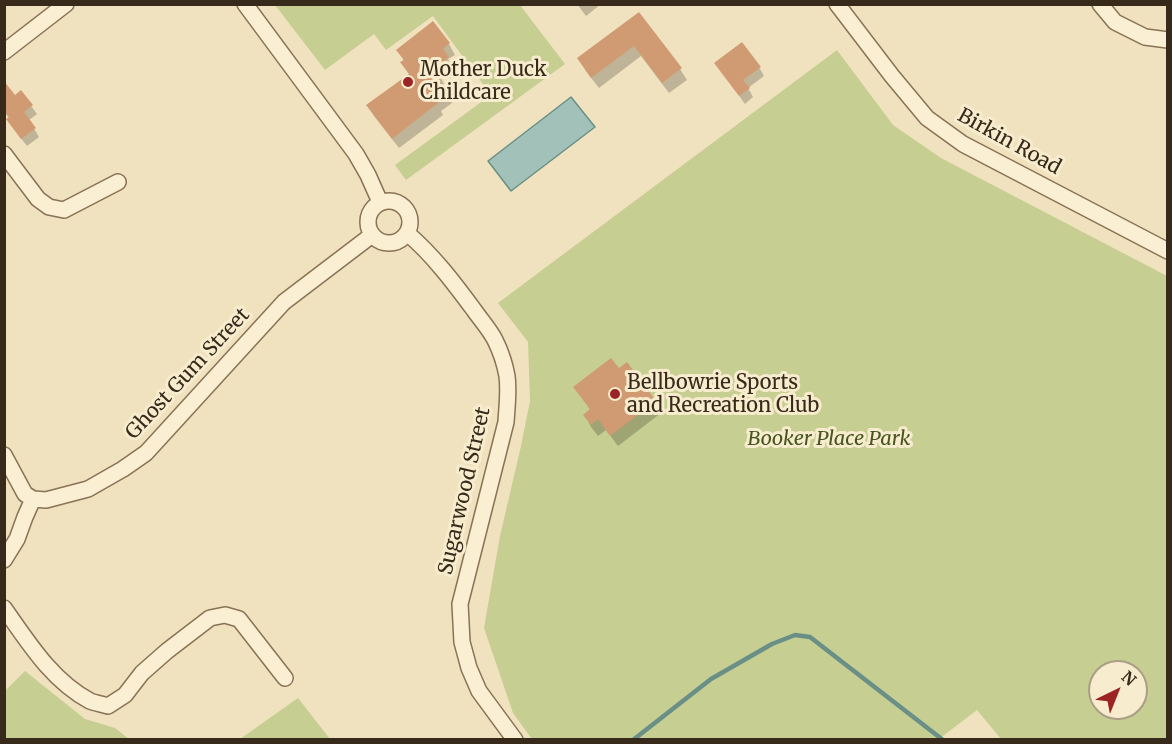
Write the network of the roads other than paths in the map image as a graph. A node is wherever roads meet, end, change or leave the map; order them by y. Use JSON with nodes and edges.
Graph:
{"nodes":[{"id":1,"x":66,"y":4,"type":"edge"},
{"id":2,"x":244,"y":4,"type":"edge"},
{"id":3,"x":837,"y":4,"type":"edge"},
{"id":4,"x":1100,"y":4,"type":"edge"},
{"id":5,"x":1167,"y":40,"type":"edge"},
{"id":6,"x":4,"y":52,"type":"edge"},
{"id":7,"x":4,"y":154,"type":"edge"},
{"id":8,"x":118,"y":182,"type":"dead end"},
{"id":9,"x":380,"y":202,"type":"junction"},
{"id":10,"x":407,"y":233,"type":"junction"},
{"id":11,"x":372,"y":235,"type":"junction"},
{"id":12,"x":1167,"y":251,"type":"edge"},
{"id":13,"x":4,"y":455,"type":"edge"},
{"id":14,"x":33,"y":500,"type":"junction"},
{"id":15,"x":4,"y":560,"type":"edge"},
{"id":16,"x":4,"y":608,"type":"edge"},
{"id":17,"x":285,"y":678,"type":"dead end"},
{"id":18,"x":515,"y":740,"type":"edge"}],
"edges":[{"from":1,"to":6,"type":"street"},
{"from":2,"to":9,"type":"street"},
{"from":3,"to":12,"type":"street","name":"Birkin Road"},
{"from":4,"to":5,"type":"street"},
{"from":7,"to":8,"type":"street"},
{"from":9,"to":10,"type":"street"},
{"from":9,"to":11,"type":"street"},
{"from":10,"to":11,"type":"street"},
{"from":10,"to":18,"type":"street","name":"Sugarwood Street"},
{"from":11,"to":14,"type":"street","name":"Ghost Gum Street"},
{"from":13,"to":14,"type":"street"},
{"from":14,"to":15,"type":"street"},
{"from":16,"to":17,"type":"street"}]}
